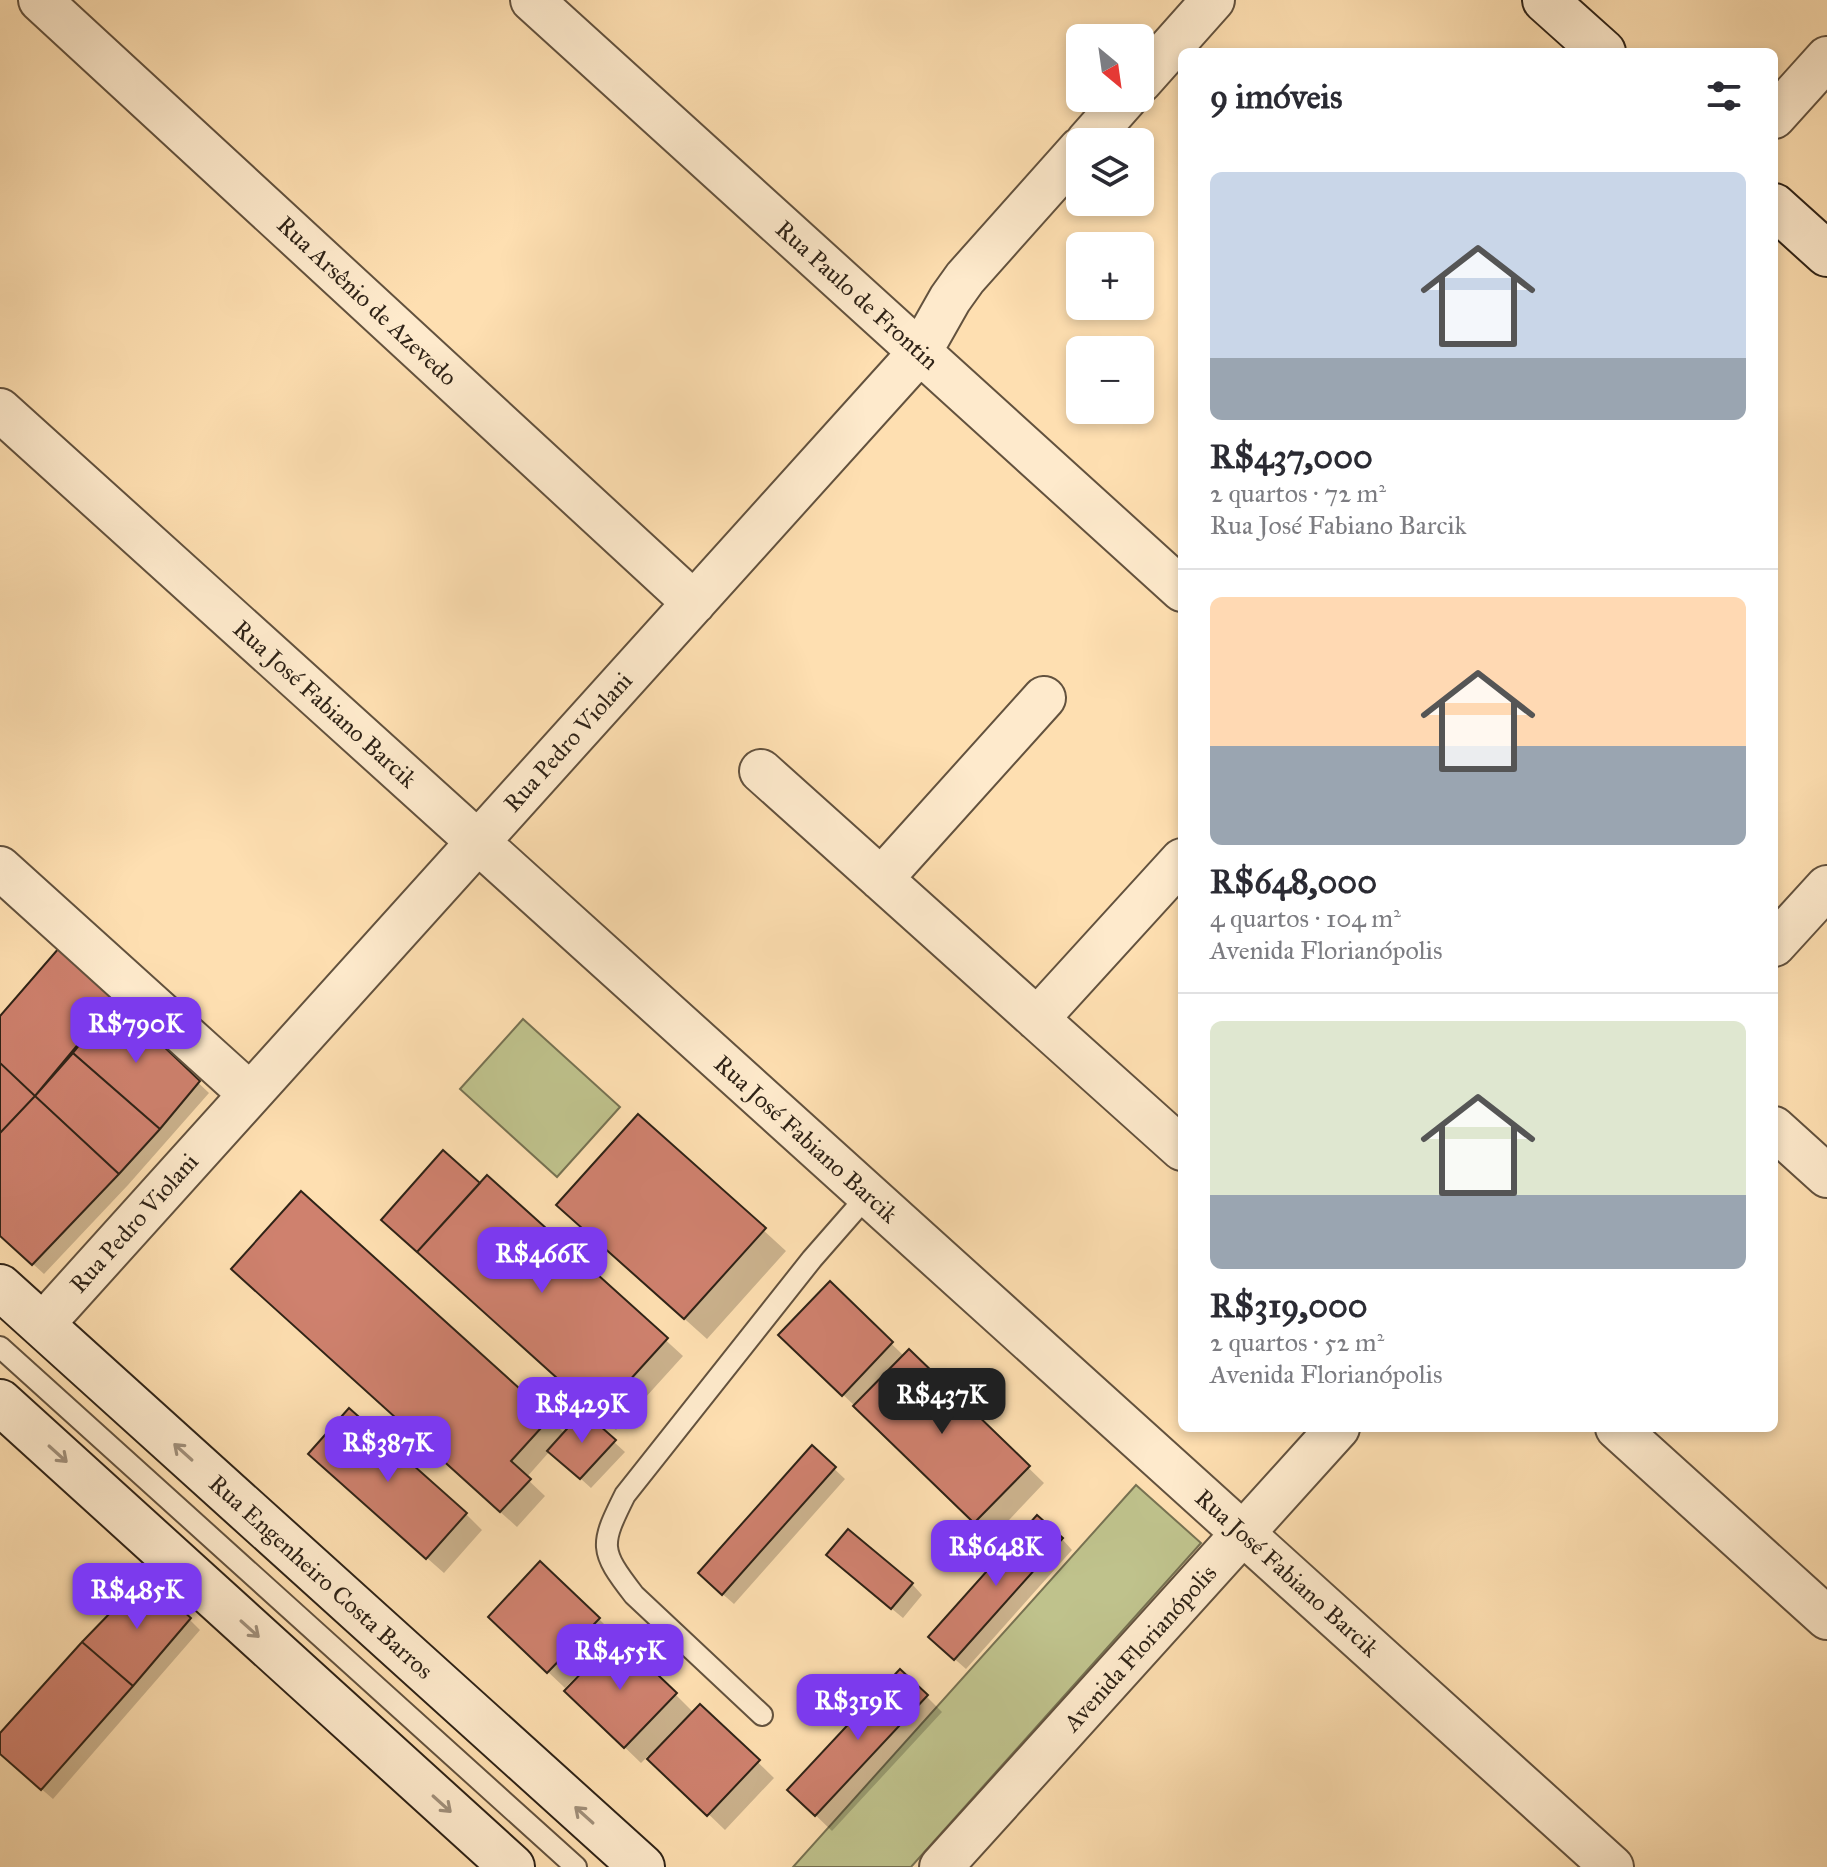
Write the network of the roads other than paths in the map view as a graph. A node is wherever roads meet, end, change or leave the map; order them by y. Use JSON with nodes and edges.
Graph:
{"nodes":[{"id":1,"x":40,"y":0,"type":"edge"},
{"id":2,"x":532,"y":0,"type":"edge"},
{"id":3,"x":1213,"y":0,"type":"edge"},
{"id":4,"x":1545,"y":0,"type":"edge"},
{"id":5,"x":1599,"y":48,"type":"edge"},
{"id":6,"x":1827,"y":58,"type":"edge"},
{"id":7,"x":1154,"y":66,"type":"edge"},
{"id":8,"x":1114,"y":112,"type":"edge"},
{"id":9,"x":1778,"y":113,"type":"edge"},
{"id":10,"x":1099,"y":128,"type":"edge"},
{"id":11,"x":1066,"y":165,"type":"edge"},
{"id":12,"x":1778,"y":210,"type":"edge"},
{"id":13,"x":1827,"y":254,"type":"edge"},
{"id":14,"x":920,"y":352,"type":"junction"},
{"id":15,"x":0,"y":410,"type":"edge"},
{"id":16,"x":1178,"y":586,"type":"edge"},
{"id":17,"x":694,"y":603,"type":"junction"},
{"id":18,"x":1044,"y":698,"type":"dead end"},
{"id":19,"x":761,"y":771,"type":"dead end"},
{"id":20,"x":478,"y":842,"type":"junction"},
{"id":21,"x":1178,"y":864,"type":"edge"},
{"id":22,"x":0,"y":868,"type":"edge"},
{"id":23,"x":881,"y":879,"type":"junction"},
{"id":24,"x":1827,"y":887,"type":"edge"},
{"id":25,"x":1778,"y":941,"type":"edge"},
{"id":26,"x":1037,"y":1019,"type":"junction"},
{"id":27,"x":250,"y":1094,"type":"junction"},
{"id":28,"x":1778,"y":1132,"type":"edge"},
{"id":29,"x":1178,"y":1145,"type":"edge"},
{"id":30,"x":1827,"y":1176,"type":"edge"},
{"id":31,"x":868,"y":1195,"type":"junction"},
{"id":32,"x":0,"y":1287,"type":"edge"},
{"id":33,"x":42,"y":1325,"type":"junction"},
{"id":34,"x":0,"y":1347,"type":"edge"},
{"id":35,"x":0,"y":1402,"type":"edge"},
{"id":36,"x":1334,"y":1432,"type":"edge"},
{"id":37,"x":1621,"y":1432,"type":"edge"},
{"id":38,"x":1243,"y":1534,"type":"junction"},
{"id":39,"x":1827,"y":1618,"type":"edge"},
{"id":40,"x":762,"y":1715,"type":"dead end"},
{"id":41,"x":955,"y":1858,"type":"edge"},
{"id":42,"x":512,"y":1867,"type":"edge"},
{"id":43,"x":576,"y":1867,"type":"edge"},
{"id":44,"x":642,"y":1867,"type":"edge"},
{"id":45,"x":1612,"y":1867,"type":"edge"}],
"edges":[{"from":1,"to":17,"type":"street","name":"Rua Arsênio de Azevedo"},
{"from":2,"to":14,"type":"street","name":"Rua Paulo de Frontin"},
{"from":3,"to":7,"type":"street"},
{"from":4,"to":5,"type":"street"},
{"from":6,"to":9,"type":"street"},
{"from":8,"to":10,"type":"street"},
{"from":11,"to":14,"type":"street","name":"Rua Pedro Violani"},
{"from":12,"to":13,"type":"street"},
{"from":14,"to":16,"type":"street","name":"Rua Paulo de Frontin"},
{"from":14,"to":17,"type":"street","name":"Rua Pedro Violani"},
{"from":15,"to":20,"type":"street","name":"Rua José Fabiano Barcik"},
{"from":17,"to":20,"type":"street","name":"Rua Pedro Violani"},
{"from":18,"to":23,"type":"street"},
{"from":19,"to":23,"type":"street"},
{"from":20,"to":27,"type":"street","name":"Rua Pedro Violani"},
{"from":20,"to":31,"type":"street","name":"Rua José Fabiano Barcik"},
{"from":21,"to":26,"type":"street"},
{"from":22,"to":27,"type":"street"},
{"from":23,"to":26,"type":"street"},
{"from":24,"to":25,"type":"street"},
{"from":26,"to":29,"type":"street"},
{"from":27,"to":33,"type":"street","name":"Rua Pedro Violani"},
{"from":28,"to":30,"type":"street"},
{"from":31,"to":38,"type":"street","name":"Rua José Fabiano Barcik"},
{"from":31,"to":40,"type":"lane"},
{"from":32,"to":33,"type":"street","name":"Rua Engenheiro Costa Barros"},
{"from":44,"to":33,"type":"street","name":"Rua Engenheiro Costa Barros","one_way":true},
{"from":34,"to":43,"type":"lane"},
{"from":35,"to":42,"type":"street","one_way":true},
{"from":36,"to":38,"type":"street","name":"Avenida Florianópolis"},
{"from":37,"to":39,"type":"street"},
{"from":38,"to":41,"type":"street","name":"Avenida Florianópolis"},
{"from":38,"to":45,"type":"street","name":"Rua José Fabiano Barcik"}]}
